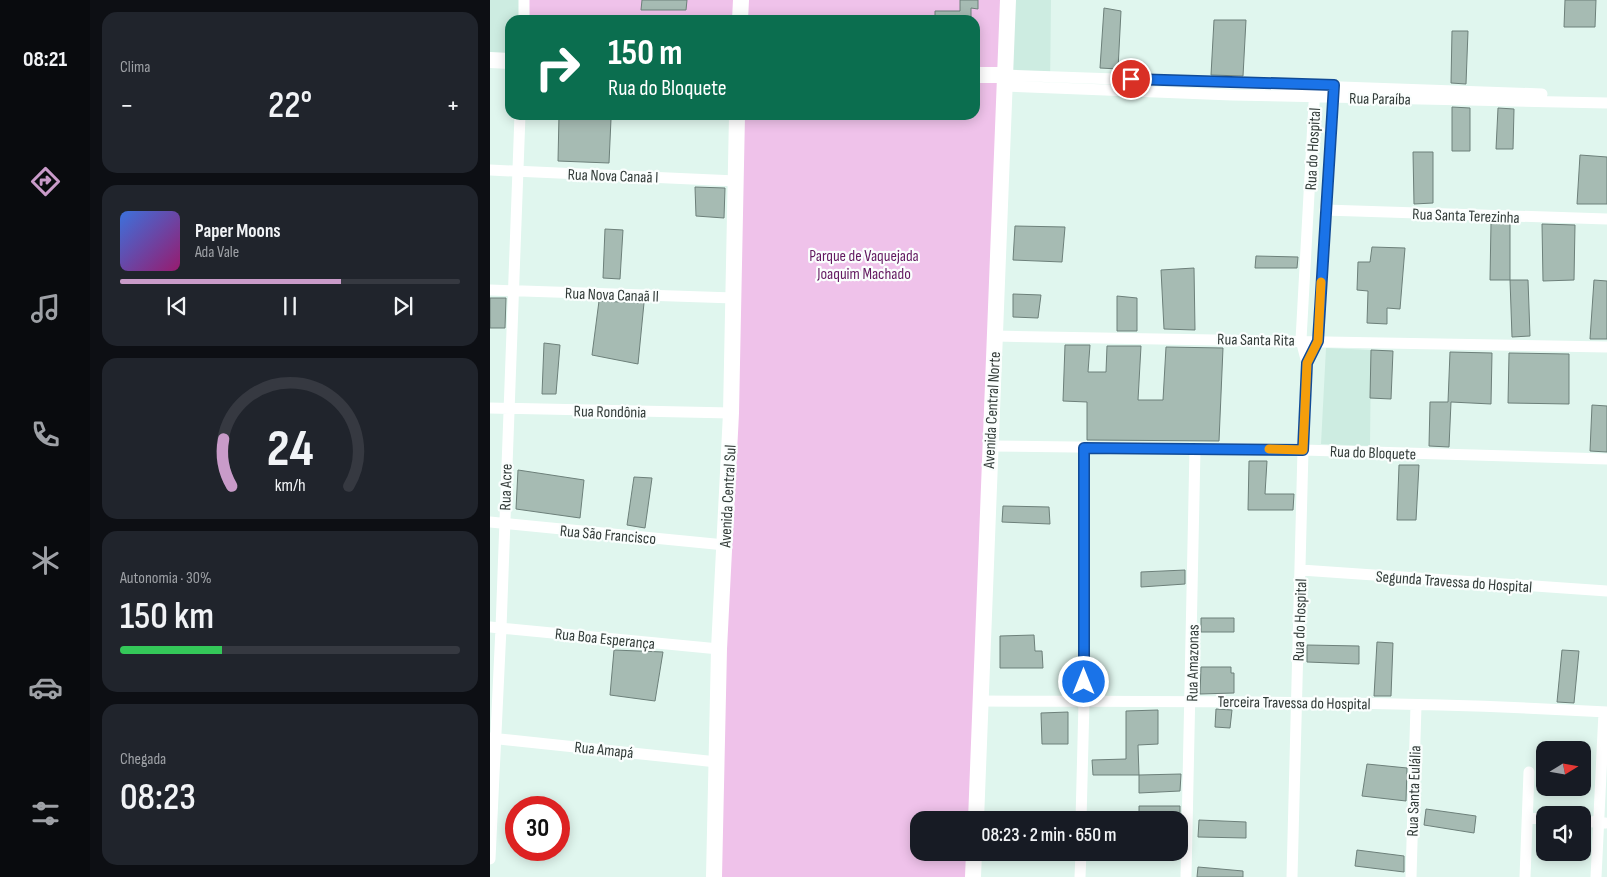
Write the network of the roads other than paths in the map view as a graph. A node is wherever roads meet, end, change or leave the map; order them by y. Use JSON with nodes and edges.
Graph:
{"nodes":[{"id":1,"x":524,"y":0,"type":"edge"},
{"id":2,"x":741,"y":0,"type":"edge"},
{"id":3,"x":1008,"y":0,"type":"edge"},
{"id":4,"x":524,"y":15,"type":"edge"},
{"id":5,"x":740,"y":15,"type":"edge"},
{"id":6,"x":490,"y":53,"type":"edge"},
{"id":7,"x":505,"y":54,"type":"edge"},
{"id":8,"x":490,"y":60,"type":"edge"},
{"id":9,"x":505,"y":61,"type":"edge"},
{"id":10,"x":980,"y":76,"type":"edge"},
{"id":11,"x":1003,"y":81,"type":"junction"},
{"id":12,"x":980,"y":84,"type":"edge"},
{"id":13,"x":1315,"y":90,"type":"junction"},
{"id":14,"x":1334,"y":91,"type":"junction"},
{"id":15,"x":1607,"y":97,"type":"edge"},
{"id":16,"x":1607,"y":103,"type":"edge"},
{"id":17,"x":520,"y":120,"type":"edge"},
{"id":18,"x":737,"y":120,"type":"edge"},
{"id":19,"x":490,"y":170,"type":"edge"},
{"id":20,"x":516,"y":171,"type":"junction"},
{"id":21,"x":736,"y":181,"type":"junction"},
{"id":22,"x":1325,"y":210,"type":"junction"},
{"id":23,"x":1607,"y":219,"type":"edge"},
{"id":24,"x":490,"y":290,"type":"edge"},
{"id":25,"x":512,"y":290,"type":"junction"},
{"id":26,"x":734,"y":298,"type":"junction"},
{"id":27,"x":995,"y":336,"type":"junction"},
{"id":28,"x":1301,"y":340,"type":"junction"},
{"id":29,"x":1318,"y":341,"type":"junction"},
{"id":30,"x":1607,"y":347,"type":"edge"},
{"id":31,"x":1307,"y":363,"type":"junction"},
{"id":32,"x":490,"y":408,"type":"edge"},
{"id":33,"x":508,"y":410,"type":"junction"},
{"id":34,"x":731,"y":413,"type":"junction"},
{"id":35,"x":989,"y":446,"type":"junction"},
{"id":36,"x":1084,"y":448,"type":"junction"},
{"id":37,"x":1195,"y":449,"type":"junction"},
{"id":38,"x":1303,"y":450,"type":"junction"},
{"id":39,"x":1607,"y":459,"type":"edge"},
{"id":40,"x":490,"y":522,"type":"edge"},
{"id":41,"x":504,"y":524,"type":"junction"},
{"id":42,"x":725,"y":544,"type":"junction"},
{"id":43,"x":1301,"y":570,"type":"junction"},
{"id":44,"x":1607,"y":591,"type":"edge"},
{"id":45,"x":496,"y":628,"type":"edge"},
{"id":46,"x":719,"y":650,"type":"junction"},
{"id":47,"x":1191,"y":700,"type":"junction"},
{"id":48,"x":980,"y":701,"type":"junction"},
{"id":49,"x":1084,"y":702,"type":"junction"},
{"id":50,"x":1296,"y":703,"type":"junction"},
{"id":51,"x":1416,"y":705,"type":"junction"},
{"id":52,"x":1606,"y":712,"type":"edge"},
{"id":53,"x":492,"y":738,"type":"edge"},
{"id":54,"x":717,"y":762,"type":"junction"},
{"id":55,"x":1529,"y":772,"type":"dead end"},
{"id":56,"x":976,"y":811,"type":"edge"},
{"id":57,"x":1081,"y":811,"type":"edge"},
{"id":58,"x":1528,"y":818,"type":"junction"},
{"id":59,"x":1536,"y":818,"type":"edge"},
{"id":60,"x":1603,"y":823,"type":"edge"},
{"id":61,"x":490,"y":859,"type":"edge"},
{"id":62,"x":974,"y":861,"type":"edge"},
{"id":63,"x":1080,"y":861,"type":"edge"},
{"id":64,"x":714,"y":877,"type":"edge"},
{"id":65,"x":973,"y":877,"type":"edge"},
{"id":66,"x":1080,"y":877,"type":"edge"},
{"id":67,"x":1186,"y":877,"type":"edge"},
{"id":68,"x":1292,"y":877,"type":"edge"},
{"id":69,"x":1411,"y":877,"type":"edge"},
{"id":70,"x":1525,"y":877,"type":"edge"},
{"id":71,"x":1596,"y":877,"type":"edge"}],
"edges":[{"from":1,"to":4,"type":"street"},
{"from":2,"to":5,"type":"street"},
{"from":3,"to":11,"type":"street","name":"Avenida Central Norte"},
{"from":6,"to":7,"type":"street"},
{"from":8,"to":9,"type":"street"},
{"from":10,"to":11,"type":"street"},
{"from":11,"to":12,"type":"street"},
{"from":11,"to":13,"type":"street","name":"Rua Paraíba"},
{"from":11,"to":27,"type":"street","name":"Avenida Central Norte"},
{"from":13,"to":14,"type":"street","name":"Rua Paraíba"},
{"from":13,"to":28,"type":"street","name":"Rua do Hospital"},
{"from":14,"to":15,"type":"street","name":"Rua Paraíba"},
{"from":14,"to":16,"type":"street","name":"Rua Paraíba"},
{"from":14,"to":22,"type":"street","name":"Rua do Hospital"},
{"from":17,"to":20,"type":"street","name":"Rua Acre"},
{"from":18,"to":21,"type":"street","name":"Avenida Central Sul"},
{"from":19,"to":20,"type":"street","name":"Rua Nova Canaã I"},
{"from":20,"to":21,"type":"street","name":"Rua Nova Canaã I"},
{"from":20,"to":25,"type":"street","name":"Rua Acre"},
{"from":21,"to":26,"type":"street","name":"Avenida Central Sul"},
{"from":22,"to":23,"type":"street","name":"Rua Santa Terezinha"},
{"from":22,"to":29,"type":"street","name":"Rua do Hospital"},
{"from":24,"to":25,"type":"street","name":"Rua Nova Canaã II"},
{"from":25,"to":26,"type":"street","name":"Rua Nova Canaã II"},
{"from":25,"to":33,"type":"street","name":"Rua Acre"},
{"from":26,"to":34,"type":"street","name":"Avenida Central Sul"},
{"from":27,"to":28,"type":"street","name":"Rua Santa Rita"},
{"from":27,"to":35,"type":"street","name":"Avenida Central Norte"},
{"from":28,"to":29,"type":"street","name":"Rua Santa Rita"},
{"from":28,"to":31,"type":"street","name":"Rua do Hospital"},
{"from":29,"to":30,"type":"street","name":"Rua Santa Rita"},
{"from":29,"to":31,"type":"street","name":"Rua do Hospital"},
{"from":31,"to":38,"type":"street","name":"Rua do Hospital"},
{"from":32,"to":33,"type":"street","name":"Rua Rondônia"},
{"from":33,"to":34,"type":"street","name":"Rua Rondônia"},
{"from":33,"to":41,"type":"street","name":"Rua Acre"},
{"from":34,"to":42,"type":"street","name":"Avenida Central Sul"},
{"from":35,"to":36,"type":"street","name":"Rua do Bloquete"},
{"from":35,"to":48,"type":"street","name":"Avenida Central Norte"},
{"from":36,"to":37,"type":"street","name":"Rua do Bloquete"},
{"from":36,"to":49,"type":"street"},
{"from":37,"to":38,"type":"street","name":"Rua do Bloquete"},
{"from":37,"to":47,"type":"street","name":"Rua Amazonas"},
{"from":38,"to":39,"type":"street","name":"Rua do Bloquete"},
{"from":38,"to":43,"type":"street","name":"Rua do Hospital"},
{"from":40,"to":41,"type":"street","name":"Rua São Francisco"},
{"from":41,"to":42,"type":"street","name":"Rua São Francisco"},
{"from":41,"to":45,"type":"street","name":"Rua Acre"},
{"from":42,"to":46,"type":"street","name":"Avenida Central Sul"},
{"from":43,"to":44,"type":"street","name":"Segunda Travessa do Hospital"},
{"from":43,"to":50,"type":"street","name":"Rua do Hospital"},
{"from":45,"to":46,"type":"street","name":"Rua Boa Esperança"},
{"from":45,"to":53,"type":"street","name":"Rua Acre"},
{"from":46,"to":54,"type":"street","name":"Avenida Central Sul"},
{"from":47,"to":49,"type":"street","name":"Terceira Travessa do Hospital"},
{"from":47,"to":50,"type":"street","name":"Terceira Travessa do Hospital"},
{"from":47,"to":67,"type":"street","name":"Rua Amazonas"},
{"from":48,"to":49,"type":"street","name":"Terceira Travessa do Hospital"},
{"from":48,"to":56,"type":"street","name":"Avenida Central Norte"},
{"from":49,"to":57,"type":"street"},
{"from":50,"to":51,"type":"street","name":"Terceira Travessa do Hospital"},
{"from":50,"to":68,"type":"street","name":"Rua do Hospital"},
{"from":51,"to":52,"type":"street","name":"Terceira Travessa do Hospital"},
{"from":51,"to":69,"type":"street","name":"Rua Santa Eulália"},
{"from":52,"to":60,"type":"street"},
{"from":53,"to":54,"type":"street","name":"Rua Amapá"},
{"from":53,"to":61,"type":"street","name":"Rua Acre"},
{"from":54,"to":64,"type":"street","name":"Avenida Central Sul"},
{"from":55,"to":58,"type":"street"},
{"from":58,"to":59,"type":"street"},
{"from":58,"to":70,"type":"street"},
{"from":60,"to":71,"type":"street"},
{"from":62,"to":65,"type":"street"},
{"from":63,"to":66,"type":"street"}]}
